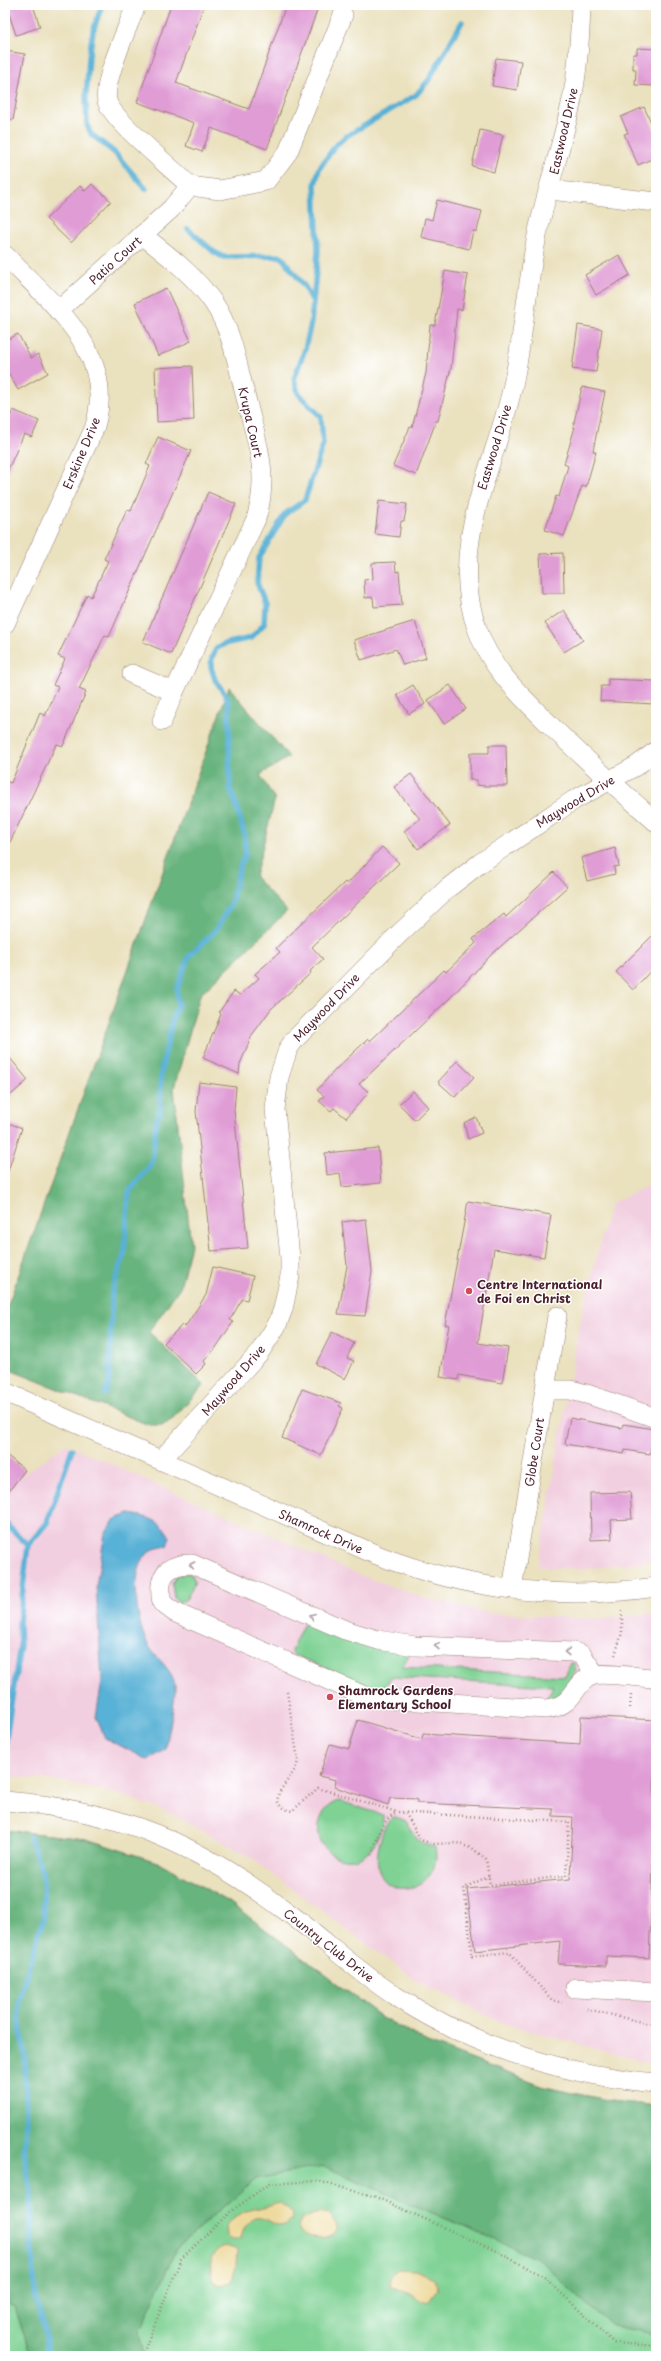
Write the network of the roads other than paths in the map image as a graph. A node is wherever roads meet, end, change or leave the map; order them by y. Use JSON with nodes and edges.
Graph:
{"nodes":[{"id":1,"x":136,"y":5,"type":"edge"},
{"id":2,"x":581,"y":5,"type":"edge"},
{"id":3,"x":343,"y":15,"type":"dead end"},
{"id":4,"x":190,"y":186,"type":"junction"},
{"id":5,"x":550,"y":190,"type":"junction"},
{"id":6,"x":656,"y":202,"type":"edge"},
{"id":7,"x":142,"y":235,"type":"junction"},
{"id":8,"x":5,"y":255,"type":"edge"},
{"id":9,"x":58,"y":312,"type":"junction"},
{"id":10,"x":5,"y":624,"type":"edge"},
{"id":11,"x":132,"y":674,"type":"dead end"},
{"id":12,"x":174,"y":692,"type":"junction"},
{"id":13,"x":162,"y":721,"type":"dead end"},
{"id":14,"x":656,"y":751,"type":"edge"},
{"id":15,"x":609,"y":780,"type":"junction"},
{"id":16,"x":656,"y":822,"type":"edge"},
{"id":17,"x":557,"y":1316,"type":"dead end"},
{"id":18,"x":545,"y":1390,"type":"junction"},
{"id":19,"x":5,"y":1392,"type":"edge"},
{"id":20,"x":656,"y":1418,"type":"edge"},
{"id":21,"x":161,"y":1460,"type":"junction"},
{"id":22,"x":656,"y":1587,"type":"edge"},
{"id":23,"x":512,"y":1589,"type":"junction"},
{"id":24,"x":595,"y":1674,"type":"junction"},
{"id":25,"x":656,"y":1678,"type":"edge"},
{"id":26,"x":5,"y":1801,"type":"edge"},
{"id":27,"x":656,"y":1992,"type":"edge"},
{"id":28,"x":571,"y":1996,"type":"road end"},
{"id":29,"x":656,"y":2084,"type":"edge"}],
"edges":[{"from":1,"to":4,"type":"street"},
{"from":2,"to":5,"type":"street","name":"Eastwood Drive"},
{"from":3,"to":4,"type":"street"},
{"from":4,"to":7,"type":"street","name":"Patio Court"},
{"from":5,"to":6,"type":"street"},
{"from":5,"to":15,"type":"street","name":"Eastwood Drive"},
{"from":7,"to":9,"type":"street","name":"Patio Court"},
{"from":7,"to":12,"type":"street","name":"Krupa Court"},
{"from":8,"to":9,"type":"street","name":"Erskine Drive"},
{"from":9,"to":10,"type":"street","name":"Erskine Drive"},
{"from":11,"to":12,"type":"street"},
{"from":12,"to":13,"type":"street","name":"Krupa Court"},
{"from":14,"to":15,"type":"street","name":"Maywood Drive"},
{"from":15,"to":16,"type":"street","name":"Eastwood Drive"},
{"from":15,"to":21,"type":"street","name":"Maywood Drive"},
{"from":17,"to":18,"type":"street","name":"Globe Court"},
{"from":18,"to":20,"type":"street"},
{"from":18,"to":23,"type":"street","name":"Globe Court"},
{"from":19,"to":21,"type":"street","name":"Shamrock Drive"},
{"from":21,"to":23,"type":"street","name":"Shamrock Drive"},
{"from":22,"to":23,"type":"street","name":"Shamrock Drive"},
{"from":24,"to":24,"type":"street","one_way":true},
{"from":24,"to":25,"type":"street"},
{"from":26,"to":29,"type":"street","name":"Country Club Drive"},
{"from":27,"to":28,"type":"street"}]}
